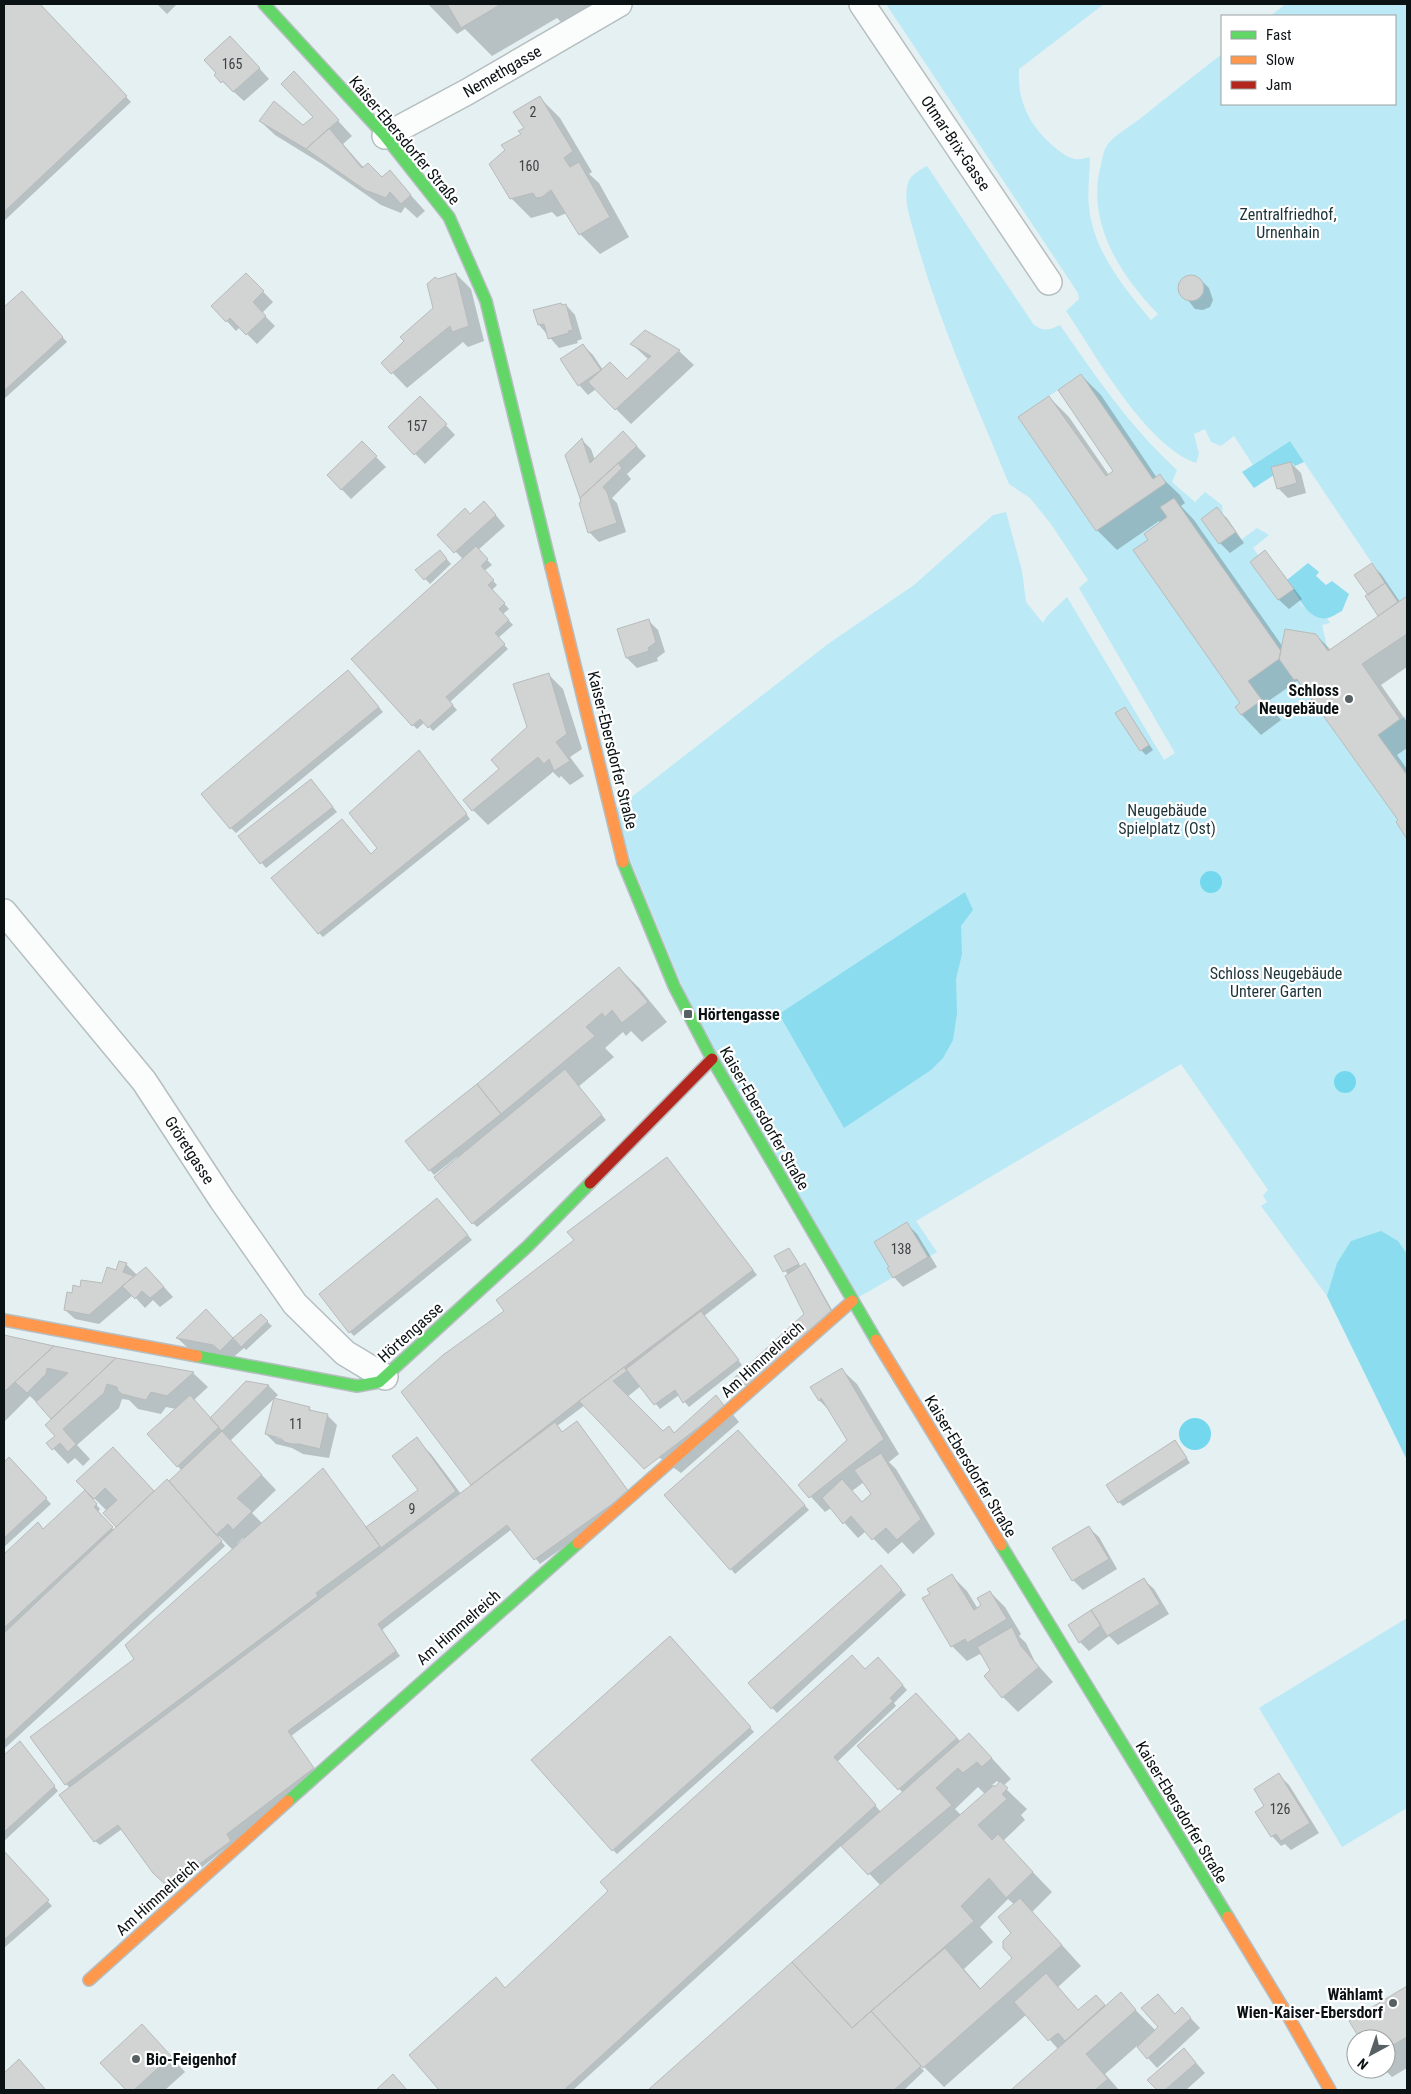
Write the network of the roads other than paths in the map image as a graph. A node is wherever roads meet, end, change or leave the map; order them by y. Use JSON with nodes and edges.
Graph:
{"nodes":[{"id":1,"x":264,"y":4,"type":"edge"},
{"id":2,"x":619,"y":4,"type":"edge"},
{"id":3,"x":862,"y":4,"type":"edge"},
{"id":4,"x":385,"y":136,"type":"junction"},
{"id":5,"x":1049,"y":282,"type":"dead end"},
{"id":6,"x":4,"y":912,"type":"edge"},
{"id":7,"x":712,"y":1059,"type":"junction"},
{"id":8,"x":852,"y":1301,"type":"junction"},
{"id":9,"x":4,"y":1320,"type":"edge"},
{"id":10,"x":385,"y":1377,"type":"junction"},
{"id":11,"x":89,"y":1980,"type":"dead end"},
{"id":12,"x":1330,"y":2090,"type":"edge"}],
"edges":[{"from":1,"to":4,"type":"main road","name":"Kaiser-Ebersdorfer Straße"},
{"from":2,"to":4,"type":"street","name":"Nemethgasse"},
{"from":3,"to":5,"type":"street","name":"Otmar-Brix-Gasse"},
{"from":4,"to":7,"type":"main road","name":"Kaiser-Ebersdorfer Straße"},
{"from":6,"to":10,"type":"street","name":"Gröretgasse"},
{"from":7,"to":8,"type":"main road","name":"Kaiser-Ebersdorfer Straße"},
{"from":7,"to":10,"type":"main road","name":"Hörtengasse"},
{"from":8,"to":11,"type":"main road","name":"Am Himmelreich"},
{"from":8,"to":12,"type":"main road","name":"Kaiser-Ebersdorfer Straße"},
{"from":9,"to":10,"type":"main road","name":"Hörtengasse"}]}
